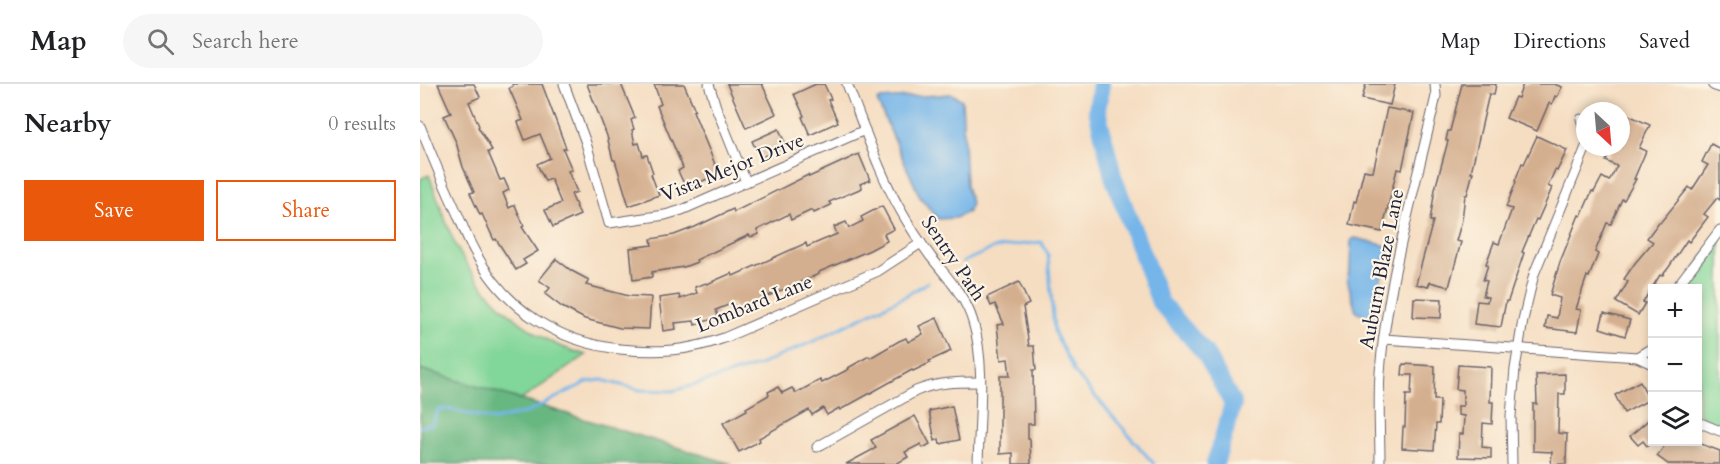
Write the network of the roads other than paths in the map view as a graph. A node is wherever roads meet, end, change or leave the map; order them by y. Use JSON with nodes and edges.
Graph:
{"nodes":[{"id":1,"x":564,"y":84,"type":"edge"},
{"id":2,"x":709,"y":84,"type":"edge"},
{"id":3,"x":847,"y":84,"type":"edge"},
{"id":4,"x":1435,"y":84,"type":"edge"},
{"id":5,"x":1714,"y":84,"type":"edge"},
{"id":6,"x":1720,"y":86,"type":"edge"},
{"id":7,"x":420,"y":126,"type":"edge"},
{"id":8,"x":866,"y":130,"type":"junction"},
{"id":9,"x":1582,"y":156,"type":"edge"},
{"id":10,"x":746,"y":182,"type":"junction"},
{"id":11,"x":1720,"y":230,"type":"edge"},
{"id":12,"x":921,"y":243,"type":"junction"},
{"id":13,"x":1679,"y":284,"type":"edge"},
{"id":14,"x":1384,"y":339,"type":"junction"},
{"id":15,"x":1518,"y":348,"type":"junction"},
{"id":16,"x":1648,"y":351,"type":"edge"},
{"id":17,"x":1637,"y":357,"type":"junction"},
{"id":18,"x":1648,"y":362,"type":"edge"},
{"id":19,"x":980,"y":382,"type":"junction"},
{"id":20,"x":1702,"y":424,"type":"edge"},
{"id":21,"x":1720,"y":431,"type":"edge"},
{"id":22,"x":817,"y":447,"type":"dead end"},
{"id":23,"x":978,"y":464,"type":"edge"},
{"id":24,"x":1380,"y":464,"type":"edge"},
{"id":25,"x":1512,"y":464,"type":"edge"}],
"edges":[{"from":1,"to":10,"type":"street","name":"Vista Mejor Drive"},
{"from":2,"to":10,"type":"street"},
{"from":3,"to":8,"type":"street","name":"Sentry Path"},
{"from":4,"to":14,"type":"street","name":"Auburn Blaze Lane"},
{"from":5,"to":6,"type":"street"},
{"from":7,"to":12,"type":"street","name":"Lombard Lane"},
{"from":8,"to":10,"type":"street","name":"Vista Mejor Drive"},
{"from":8,"to":12,"type":"street","name":"Sentry Path"},
{"from":9,"to":15,"type":"street"},
{"from":11,"to":13,"type":"street"},
{"from":12,"to":19,"type":"street","name":"Sentry Path"},
{"from":14,"to":15,"type":"street"},
{"from":14,"to":24,"type":"street","name":"Auburn Blaze Lane"},
{"from":15,"to":17,"type":"street"},
{"from":15,"to":25,"type":"street"},
{"from":16,"to":17,"type":"street"},
{"from":17,"to":18,"type":"street"},
{"from":19,"to":22,"type":"street"},
{"from":19,"to":23,"type":"street","name":"Sentry Path"},
{"from":20,"to":21,"type":"street"}]}
